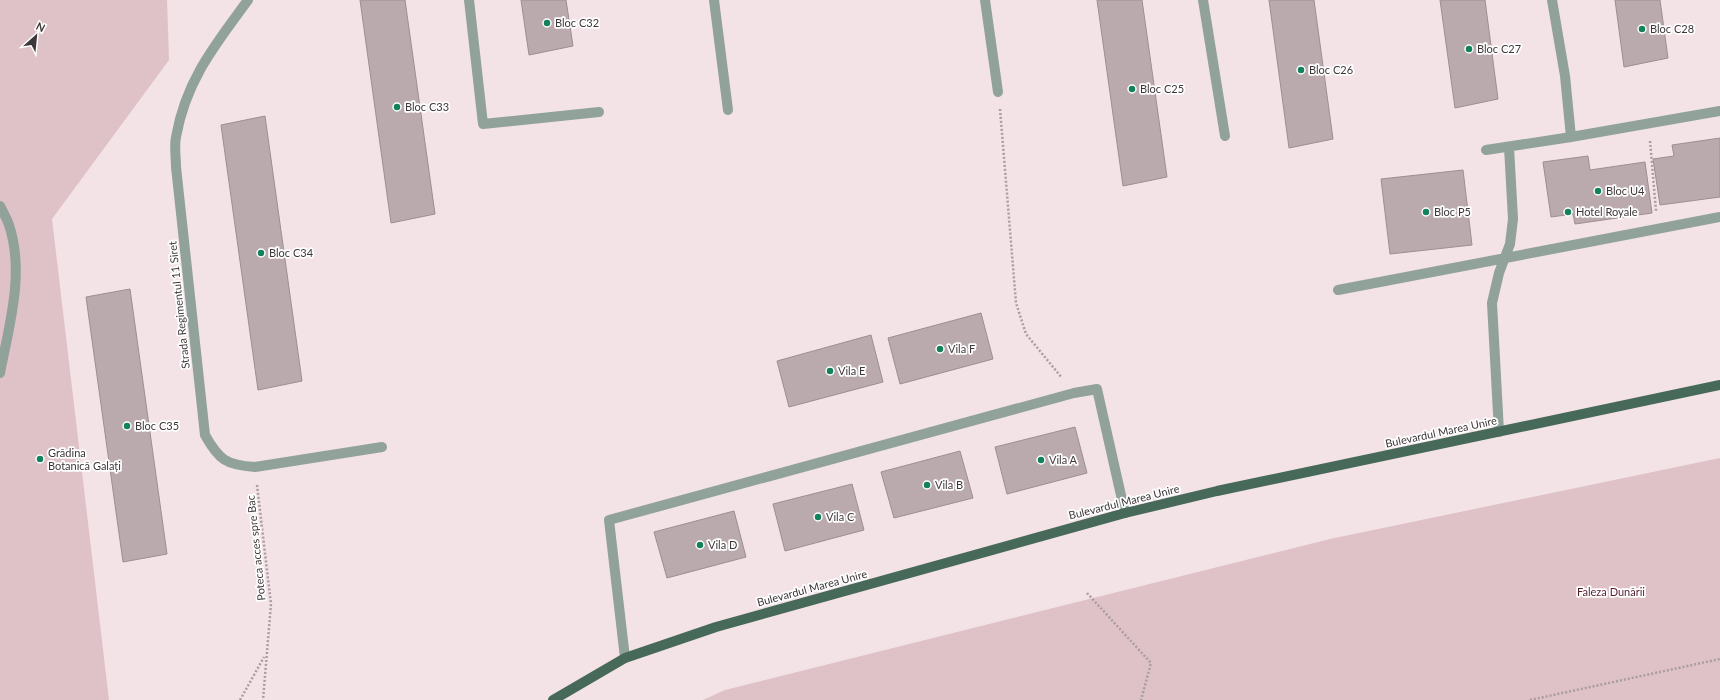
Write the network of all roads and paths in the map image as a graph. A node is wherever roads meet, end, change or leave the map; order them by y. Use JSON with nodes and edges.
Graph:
{"nodes":[{"id":1,"x":248,"y":0,"type":"edge"},
{"id":2,"x":469,"y":0,"type":"edge"},
{"id":3,"x":714,"y":0,"type":"edge"},
{"id":4,"x":985,"y":0,"type":"edge"},
{"id":5,"x":1203,"y":0,"type":"edge"},
{"id":6,"x":1552,"y":0,"type":"edge"},
{"id":7,"x":998,"y":92,"type":"joint"},
{"id":8,"x":728,"y":110,"type":"dead end"},
{"id":9,"x":1720,"y":111,"type":"edge"},
{"id":10,"x":598,"y":112,"type":"dead end"},
{"id":11,"x":1648,"y":124,"type":"junction"},
{"id":12,"x":1225,"y":136,"type":"dead end"},
{"id":13,"x":1571,"y":137,"type":"junction"},
{"id":14,"x":1509,"y":147,"type":"junction"},
{"id":15,"x":1486,"y":150,"type":"dead end"},
{"id":16,"x":0,"y":206,"type":"edge"},
{"id":17,"x":1720,"y":217,"type":"edge"},
{"id":18,"x":1656,"y":219,"type":"dead end"},
{"id":19,"x":1504,"y":258,"type":"junction"},
{"id":20,"x":1338,"y":290,"type":"dead end"},
{"id":21,"x":0,"y":373,"type":"edge"},
{"id":22,"x":1720,"y":385,"type":"edge"},
{"id":23,"x":1074,"y":393,"type":"junction"},
{"id":24,"x":1499,"y":432,"type":"junction"},
{"id":25,"x":382,"y":447,"type":"dead end"},
{"id":26,"x":255,"y":466,"type":"junction"},
{"id":27,"x":1125,"y":513,"type":"junction"},
{"id":28,"x":1087,"y":593,"type":"dead end"},
{"id":29,"x":265,"y":654,"type":"junction"},
{"id":30,"x":625,"y":658,"type":"junction"},
{"id":31,"x":1720,"y":659,"type":"edge"},
{"id":32,"x":240,"y":700,"type":"edge"},
{"id":33,"x":263,"y":700,"type":"edge"},
{"id":34,"x":553,"y":700,"type":"edge"},
{"id":35,"x":1140,"y":700,"type":"edge"},
{"id":36,"x":1530,"y":700,"type":"edge"}],
"edges":[{"from":1,"to":26,"type":"street","name":"Strada Regimentul 11 Siret"},
{"from":2,"to":10,"type":"street"},
{"from":3,"to":8,"type":"street"},
{"from":4,"to":7,"type":"street"},
{"from":5,"to":12,"type":"street"},
{"from":6,"to":13,"type":"street"},
{"from":7,"to":23,"type":"path"},
{"from":9,"to":11,"type":"street"},
{"from":11,"to":13,"type":"street"},
{"from":11,"to":18,"type":"path"},
{"from":13,"to":14,"type":"street"},
{"from":14,"to":15,"type":"street"},
{"from":14,"to":19,"type":"street"},
{"from":16,"to":21,"type":"street"},
{"from":17,"to":19,"type":"street"},
{"from":19,"to":20,"type":"street"},
{"from":19,"to":24,"type":"street"},
{"from":22,"to":24,"type":"main road","name":"Bulevardul Marea Unire"},
{"from":23,"to":27,"type":"street"},
{"from":23,"to":30,"type":"street"},
{"from":24,"to":27,"type":"main road","name":"Bulevardul Marea Unire"},
{"from":25,"to":26,"type":"street","name":"Strada Regimentul 11 Siret"},
{"from":26,"to":29,"type":"path","name":"Poteca acces spre Bac"},
{"from":27,"to":30,"type":"main road","name":"Bulevardul Marea Unire"},
{"from":28,"to":35,"type":"path"},
{"from":29,"to":32,"type":"path"},
{"from":29,"to":33,"type":"path","name":"Poteca acces spre Bac"},
{"from":30,"to":34,"type":"main road","name":"Bulevardul Marea Unire"},
{"from":31,"to":36,"type":"path"}]}
